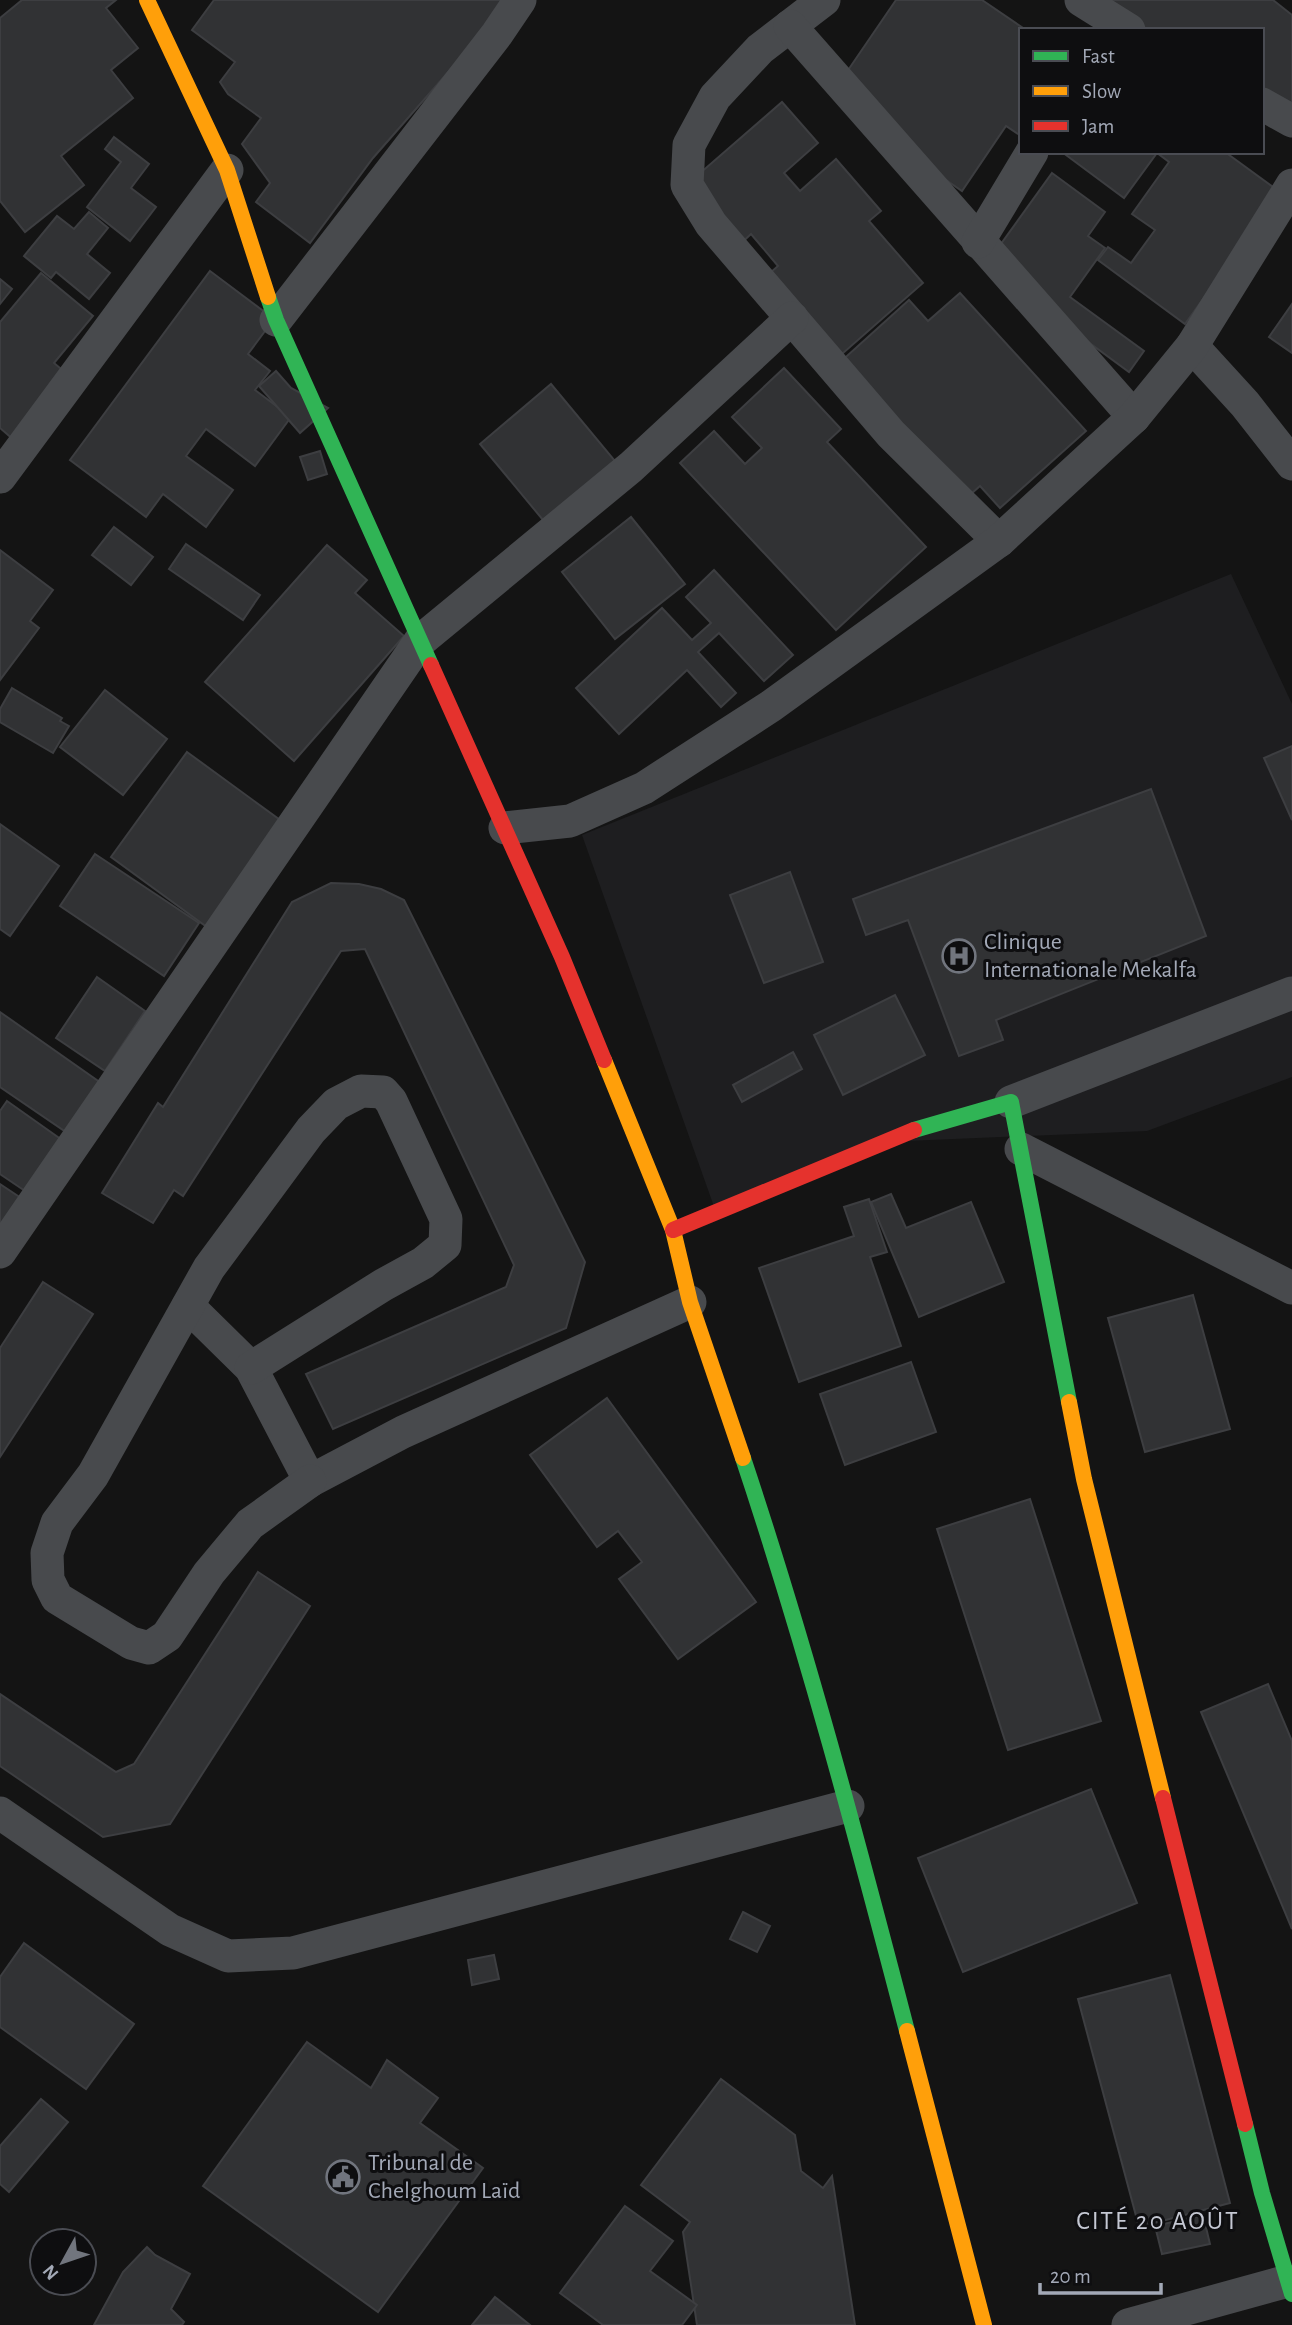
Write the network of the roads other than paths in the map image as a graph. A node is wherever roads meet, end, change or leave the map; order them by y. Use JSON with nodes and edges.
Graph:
{"nodes":[{"id":1,"x":147,"y":0,"type":"edge"},
{"id":2,"x":520,"y":0,"type":"edge"},
{"id":3,"x":824,"y":0,"type":"edge"},
{"id":4,"x":1081,"y":0,"type":"edge"},
{"id":5,"x":790,"y":26,"type":"junction"},
{"id":6,"x":1116,"y":27,"type":"edge"},
{"id":7,"x":1264,"y":105,"type":"edge"},
{"id":8,"x":1292,"y":121,"type":"edge"},
{"id":9,"x":1031,"y":154,"type":"edge"},
{"id":10,"x":228,"y":170,"type":"junction"},
{"id":11,"x":1292,"y":185,"type":"edge"},
{"id":12,"x":978,"y":242,"type":"junction"},
{"id":13,"x":792,"y":318,"type":"junction"},
{"id":14,"x":276,"y":320,"type":"junction"},
{"id":15,"x":1192,"y":346,"type":"junction"},
{"id":16,"x":1134,"y":417,"type":"junction"},
{"id":17,"x":1292,"y":464,"type":"edge"},
{"id":18,"x":0,"y":477,"type":"edge"},
{"id":19,"x":999,"y":541,"type":"junction"},
{"id":20,"x":420,"y":641,"type":"junction"},
{"id":21,"x":505,"y":828,"type":"junction"},
{"id":22,"x":1292,"y":993,"type":"edge"},
{"id":23,"x":1012,"y":1102,"type":"junction"},
{"id":24,"x":1021,"y":1149,"type":"junction"},
{"id":25,"x":673,"y":1230,"type":"junction"},
{"id":26,"x":0,"y":1252,"type":"edge"},
{"id":27,"x":1292,"y":1288,"type":"edge"},
{"id":28,"x":690,"y":1302,"type":"junction"},
{"id":29,"x":188,"y":1306,"type":"junction"},
{"id":30,"x":251,"y":1368,"type":"junction"},
{"id":31,"x":310,"y":1481,"type":"junction"},
{"id":32,"x":848,"y":1806,"type":"junction"},
{"id":33,"x":0,"y":1813,"type":"edge"},
{"id":34,"x":1290,"y":2288,"type":"edge"},
{"id":35,"x":984,"y":2325,"type":"edge"},
{"id":36,"x":1128,"y":2325,"type":"edge"}],
"edges":[{"from":1,"to":10,"type":"street"},
{"from":2,"to":14,"type":"street"},
{"from":3,"to":5,"type":"street"},
{"from":4,"to":6,"type":"street"},
{"from":5,"to":12,"type":"street"},
{"from":5,"to":13,"type":"street"},
{"from":7,"to":8,"type":"street"},
{"from":9,"to":12,"type":"street"},
{"from":10,"to":14,"type":"street"},
{"from":10,"to":18,"type":"street"},
{"from":11,"to":15,"type":"street"},
{"from":12,"to":16,"type":"street"},
{"from":13,"to":19,"type":"street"},
{"from":13,"to":20,"type":"street"},
{"from":14,"to":20,"type":"street"},
{"from":15,"to":16,"type":"street"},
{"from":15,"to":17,"type":"street"},
{"from":16,"to":19,"type":"street"},
{"from":19,"to":21,"type":"street"},
{"from":20,"to":21,"type":"street"},
{"from":20,"to":26,"type":"street"},
{"from":21,"to":25,"type":"street"},
{"from":22,"to":23,"type":"street"},
{"from":23,"to":24,"type":"street"},
{"from":23,"to":25,"type":"street"},
{"from":24,"to":27,"type":"street"},
{"from":24,"to":34,"type":"street"},
{"from":25,"to":28,"type":"street"},
{"from":28,"to":31,"type":"street"},
{"from":28,"to":32,"type":"street"},
{"from":29,"to":30,"type":"street"},
{"from":29,"to":30,"type":"street"},
{"from":29,"to":31,"type":"street"},
{"from":30,"to":31,"type":"street"},
{"from":32,"to":33,"type":"street"},
{"from":32,"to":35,"type":"street"},
{"from":34,"to":36,"type":"street"}]}
